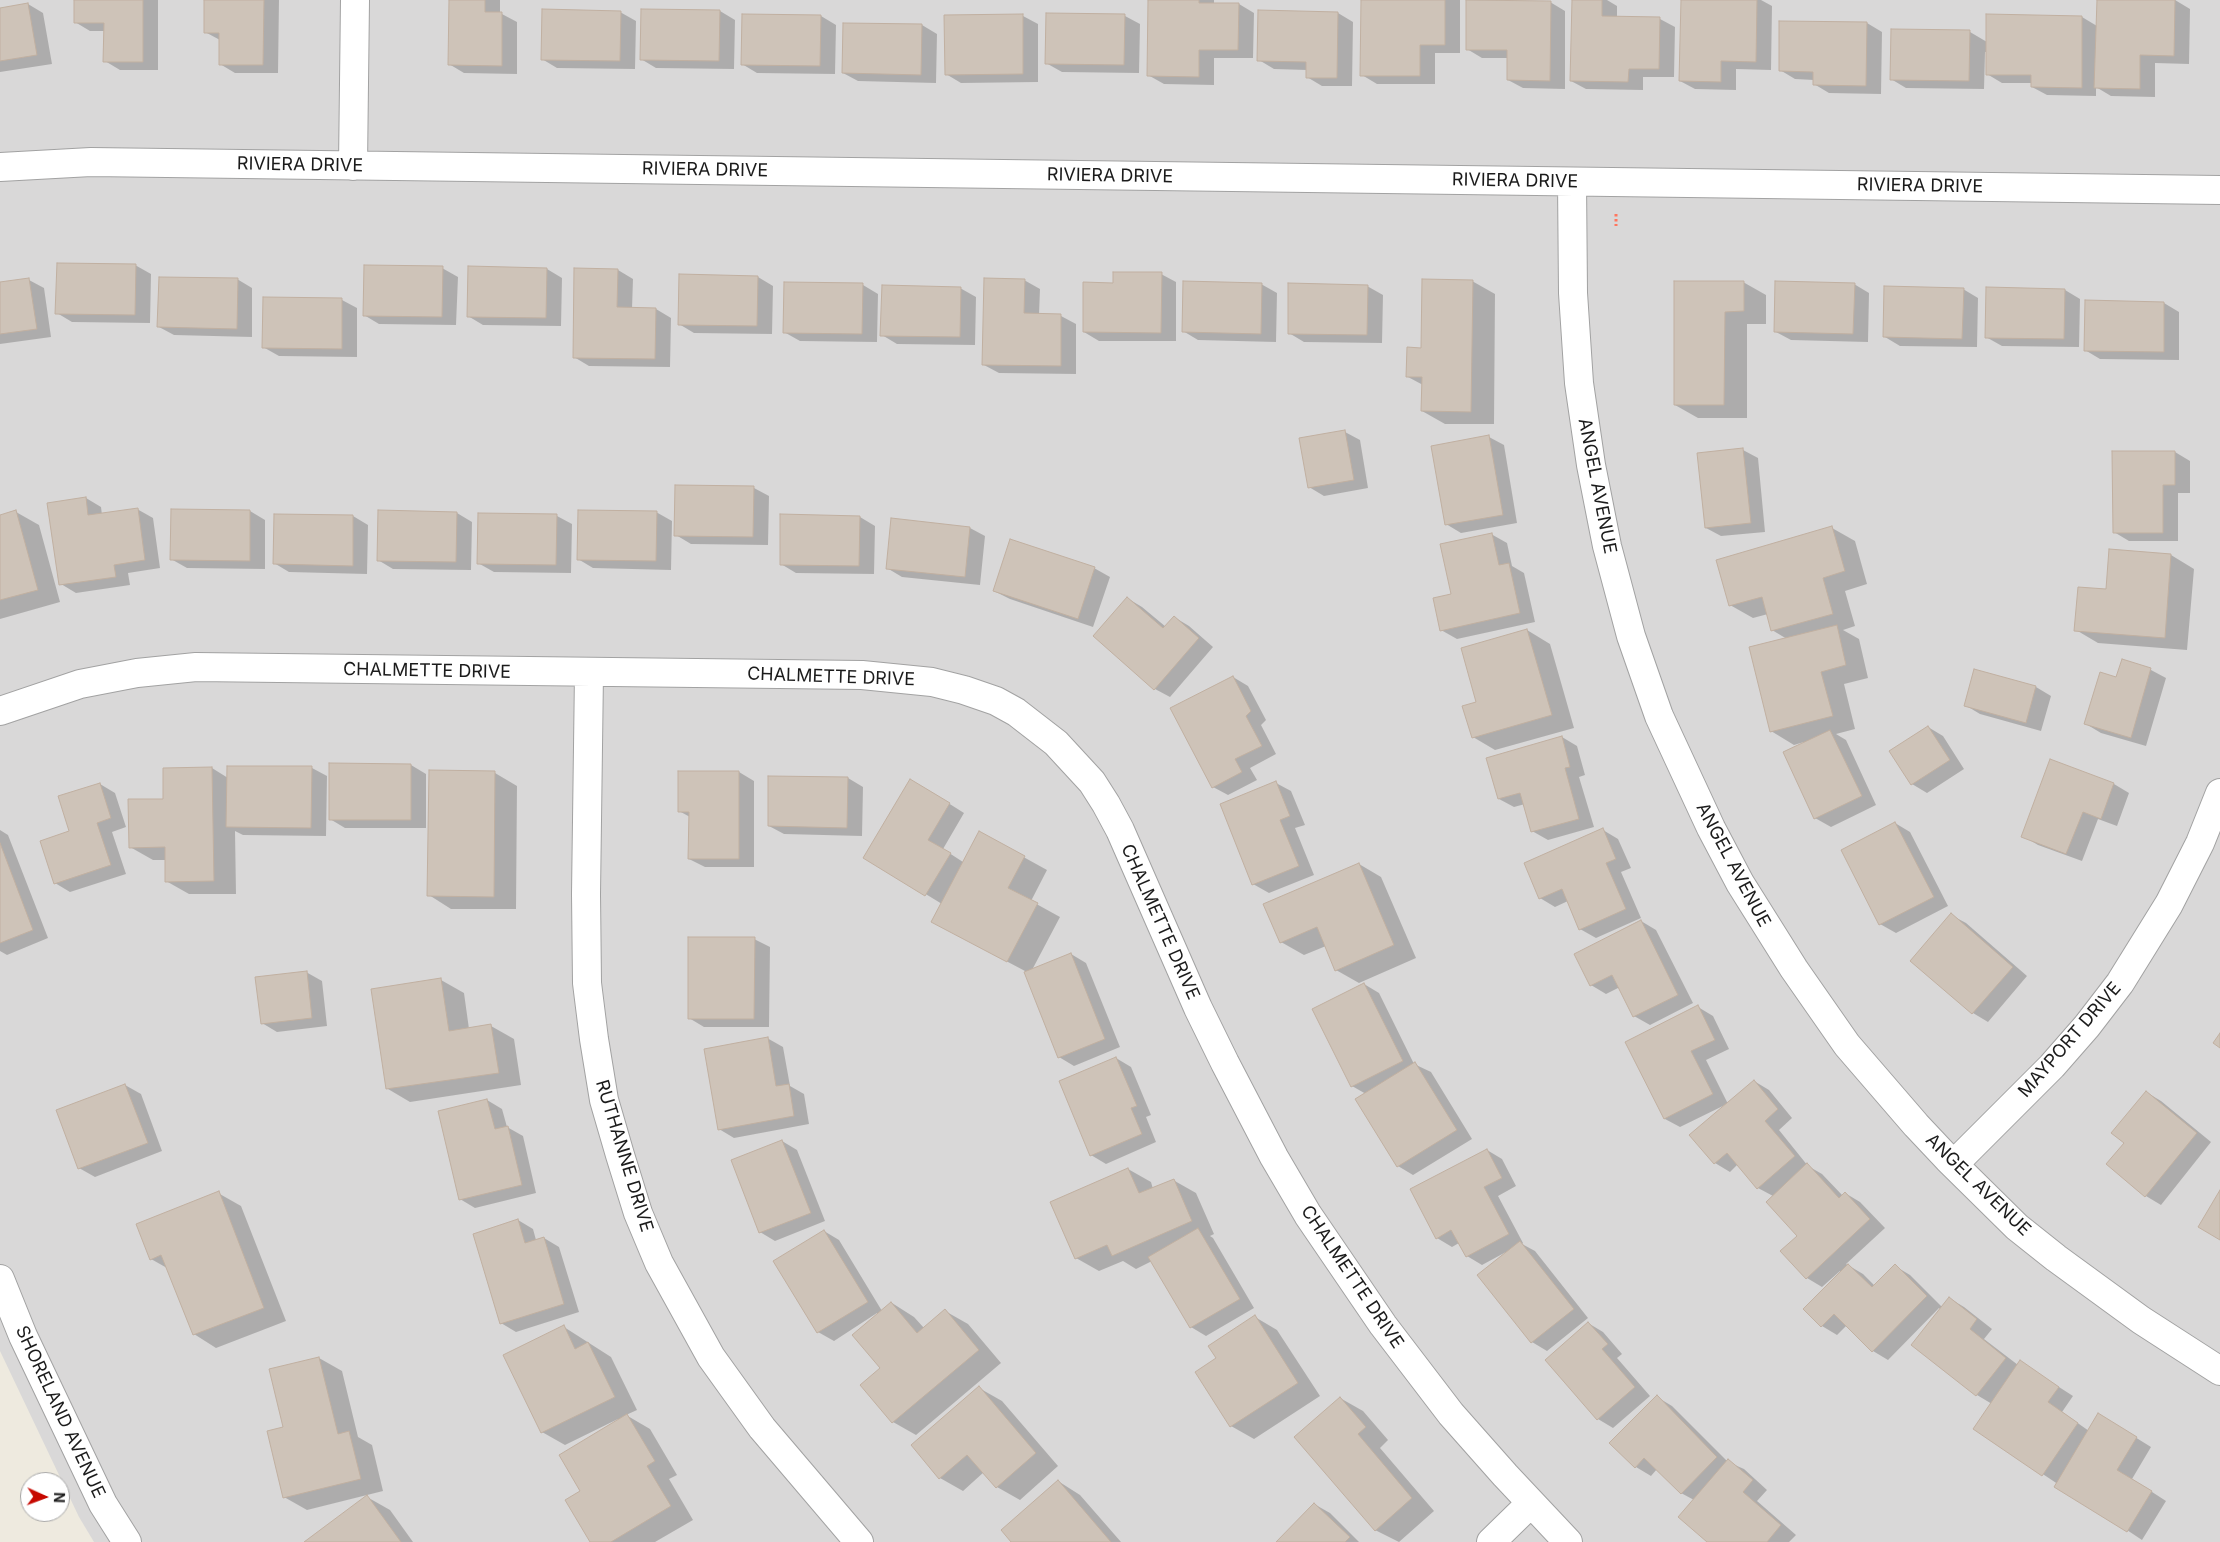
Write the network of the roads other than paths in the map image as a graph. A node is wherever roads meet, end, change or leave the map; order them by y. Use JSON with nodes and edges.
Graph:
{"nodes":[{"id":1,"x":355,"y":0,"type":"edge"},
{"id":2,"x":353,"y":166,"type":"junction"},
{"id":3,"x":0,"y":167,"type":"edge"},
{"id":4,"x":1572,"y":182,"type":"junction"},
{"id":5,"x":2220,"y":190,"type":"edge"},
{"id":6,"x":588,"y":673,"type":"junction"},
{"id":7,"x":0,"y":711,"type":"edge"},
{"id":8,"x":2220,"y":794,"type":"edge"},
{"id":9,"x":1954,"y":1164,"type":"junction"},
{"id":10,"x":0,"y":1279,"type":"edge"},
{"id":11,"x":2220,"y":1371,"type":"edge"},
{"id":12,"x":1531,"y":1503,"type":"junction"},
{"id":13,"x":127,"y":1542,"type":"edge"},
{"id":14,"x":859,"y":1542,"type":"edge"},
{"id":15,"x":1491,"y":1542,"type":"edge"},
{"id":16,"x":1568,"y":1542,"type":"edge"}],
"edges":[{"from":1,"to":2,"type":"street"},
{"from":2,"to":3,"type":"street","name":"RIVIERA DRIVE"},
{"from":2,"to":4,"type":"street","name":"RIVIERA DRIVE"},
{"from":4,"to":5,"type":"street","name":"RIVIERA DRIVE"},
{"from":4,"to":9,"type":"street","name":"ANGEL AVENUE"},
{"from":6,"to":7,"type":"street","name":"CHALMETTE DRIVE"},
{"from":6,"to":12,"type":"street","name":"CHALMETTE DRIVE"},
{"from":6,"to":14,"type":"street","name":"RUTHANNE DRIVE"},
{"from":8,"to":9,"type":"street","name":"MAYPORT DRIVE"},
{"from":9,"to":11,"type":"street","name":"ANGEL AVENUE"},
{"from":10,"to":13,"type":"street","name":"SHORELAND AVENUE"},
{"from":12,"to":15,"type":"street"},
{"from":12,"to":16,"type":"street","name":"CHALMETTE DRIVE"}]}
